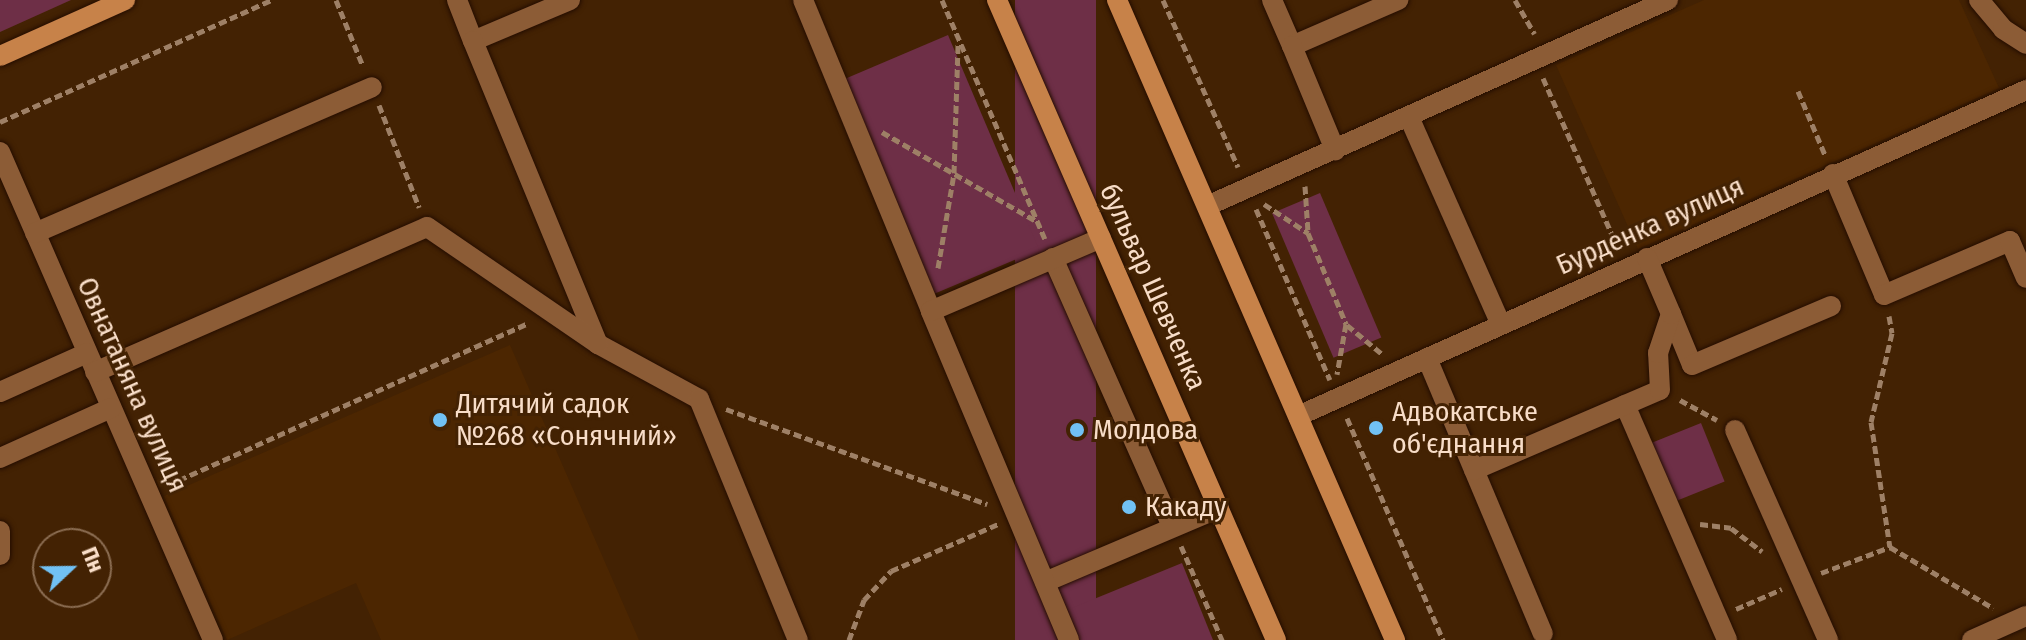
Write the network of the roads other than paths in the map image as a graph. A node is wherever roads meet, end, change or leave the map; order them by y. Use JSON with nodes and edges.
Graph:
{"nodes":[{"id":1,"x":125,"y":0,"type":"edge"},
{"id":2,"x":457,"y":0,"type":"edge"},
{"id":3,"x":570,"y":0,"type":"edge"},
{"id":4,"x":803,"y":0,"type":"edge"},
{"id":5,"x":997,"y":0,"type":"edge"},
{"id":6,"x":1117,"y":0,"type":"edge"},
{"id":7,"x":1272,"y":0,"type":"edge"},
{"id":8,"x":1398,"y":0,"type":"edge"},
{"id":9,"x":1668,"y":0,"type":"edge"},
{"id":10,"x":1979,"y":0,"type":"edge"},
{"id":11,"x":473,"y":41,"type":"junction"},
{"id":12,"x":2026,"y":44,"type":"edge"},
{"id":13,"x":1292,"y":46,"type":"junction"},
{"id":14,"x":0,"y":56,"type":"edge"},
{"id":15,"x":372,"y":87,"type":"road end"},
{"id":16,"x":2026,"y":90,"type":"edge"},
{"id":17,"x":1409,"y":117,"type":"junction"},
{"id":18,"x":1335,"y":150,"type":"junction"},
{"id":19,"x":0,"y":152,"type":"edge"},
{"id":20,"x":1833,"y":174,"type":"junction"},
{"id":21,"x":1207,"y":206,"type":"junction"},
{"id":22,"x":35,"y":233,"type":"junction"},
{"id":23,"x":1101,"y":238,"type":"junction"},
{"id":24,"x":1053,"y":258,"type":"junction"},
{"id":25,"x":1647,"y":258,"type":"junction"},
{"id":26,"x":2026,"y":278,"type":"edge"},
{"id":27,"x":1831,"y":306,"type":"dead end"},
{"id":28,"x":931,"y":311,"type":"junction"},
{"id":29,"x":1671,"y":314,"type":"junction"},
{"id":30,"x":1501,"y":325,"type":"junction"},
{"id":31,"x":598,"y":344,"type":"junction"},
{"id":32,"x":1427,"y":358,"type":"junction"},
{"id":33,"x":91,"y":362,"type":"junction"},
{"id":34,"x":0,"y":392,"type":"edge"},
{"id":35,"x":1625,"y":405,"type":"junction"},
{"id":36,"x":111,"y":408,"type":"junction"},
{"id":37,"x":1298,"y":416,"type":"junction"},
{"id":38,"x":1735,"y":430,"type":"road end"},
{"id":39,"x":0,"y":458,"type":"edge"},
{"id":40,"x":1474,"y":470,"type":"junction"},
{"id":41,"x":1219,"y":508,"type":"junction"},
{"id":42,"x":1172,"y":527,"type":"junction"},
{"id":43,"x":0,"y":531,"type":"edge"},
{"id":44,"x":0,"y":555,"type":"edge"},
{"id":45,"x":1045,"y":582,"type":"junction"},
{"id":46,"x":2020,"y":618,"type":"edge"},
{"id":47,"x":1539,"y":638,"type":"edge"},
{"id":48,"x":213,"y":640,"type":"edge"},
{"id":49,"x":798,"y":640,"type":"edge"},
{"id":50,"x":1069,"y":640,"type":"edge"},
{"id":51,"x":1276,"y":640,"type":"edge"},
{"id":52,"x":1395,"y":640,"type":"edge"},
{"id":53,"x":1727,"y":640,"type":"edge"},
{"id":54,"x":1828,"y":640,"type":"edge"},
{"id":55,"x":1972,"y":640,"type":"edge"}],
"edges":[{"from":1,"to":14,"type":"main road"},
{"from":2,"to":11,"type":"street"},
{"from":3,"to":11,"type":"street"},
{"from":4,"to":28,"type":"street"},
{"from":5,"to":23,"type":"main road","name":"бульвар Шевченка"},
{"from":6,"to":21,"type":"main road"},
{"from":7,"to":13,"type":"street"},
{"from":8,"to":13,"type":"street"},
{"from":9,"to":17,"type":"street"},
{"from":10,"to":12,"type":"street"},
{"from":11,"to":31,"type":"street"},
{"from":13,"to":18,"type":"street"},
{"from":15,"to":22,"type":"street"},
{"from":16,"to":20,"type":"street","name":"Бурденка вулиця"},
{"from":17,"to":18,"type":"street"},
{"from":17,"to":30,"type":"street"},
{"from":18,"to":21,"type":"street"},
{"from":19,"to":22,"type":"street","name":"Овнатаняна вулиця"},
{"from":20,"to":25,"type":"street","name":"Бурденка вулиця"},
{"from":20,"to":26,"type":"street"},
{"from":21,"to":37,"type":"main road"},
{"from":22,"to":33,"type":"street","name":"Овнатаняна вулиця"},
{"from":23,"to":24,"type":"street"},
{"from":23,"to":41,"type":"main road","name":"бульвар Шевченка"},
{"from":24,"to":28,"type":"street"},
{"from":24,"to":42,"type":"street"},
{"from":25,"to":29,"type":"street"},
{"from":25,"to":30,"type":"street","name":"Бурденка вулиця"},
{"from":27,"to":29,"type":"street"},
{"from":28,"to":45,"type":"street"},
{"from":29,"to":35,"type":"street"},
{"from":30,"to":32,"type":"street","name":"Бурденка вулиця"},
{"from":31,"to":33,"type":"street"},
{"from":31,"to":49,"type":"street"},
{"from":32,"to":37,"type":"street","name":"Бурденка вулиця"},
{"from":32,"to":40,"type":"street"},
{"from":33,"to":34,"type":"street"},
{"from":33,"to":36,"type":"street","name":"Овнатаняна вулиця"},
{"from":35,"to":40,"type":"street"},
{"from":35,"to":53,"type":"street"},
{"from":36,"to":39,"type":"street"},
{"from":36,"to":48,"type":"street","name":"Овнатаняна вулиця"},
{"from":37,"to":52,"type":"main road"},
{"from":38,"to":54,"type":"street"},
{"from":40,"to":47,"type":"street"},
{"from":41,"to":42,"type":"street"},
{"from":41,"to":51,"type":"main road","name":"бульвар Шевченка"},
{"from":42,"to":45,"type":"street"},
{"from":43,"to":44,"type":"street"},
{"from":45,"to":50,"type":"street"},
{"from":46,"to":55,"type":"street"}]}
